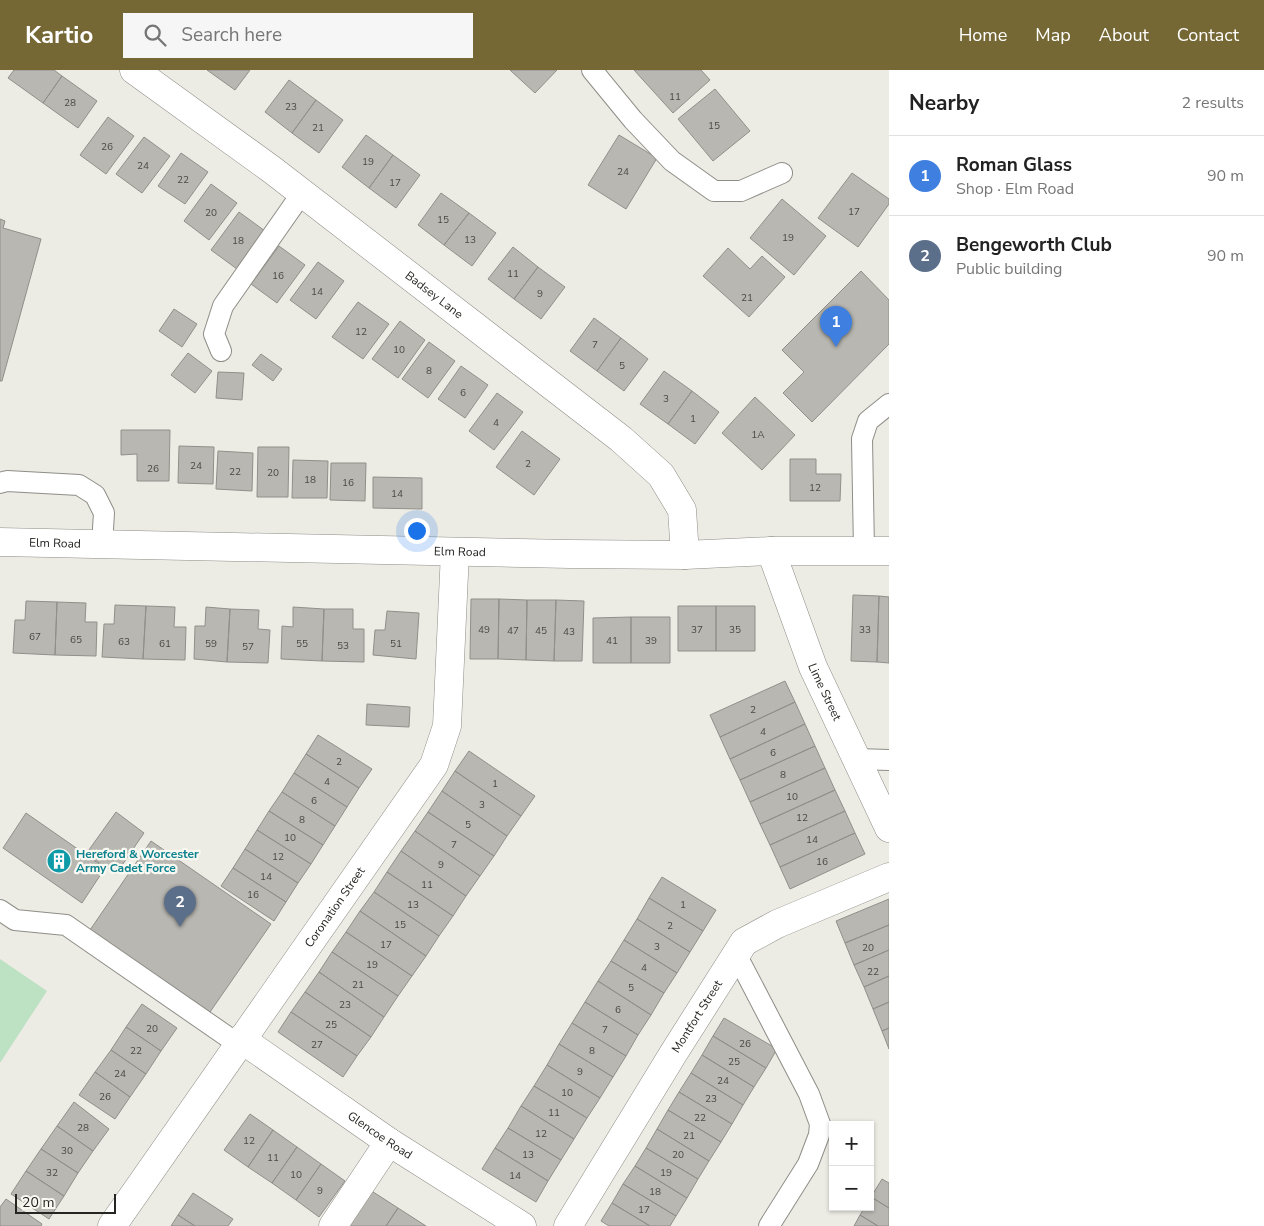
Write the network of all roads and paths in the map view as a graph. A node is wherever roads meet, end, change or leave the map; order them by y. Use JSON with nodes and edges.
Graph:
{"nodes":[{"id":1,"x":134,"y":70,"type":"edge"},
{"id":2,"x":592,"y":70,"type":"edge"},
{"id":3,"x":782,"y":173,"type":"dead end"},
{"id":4,"x":302,"y":193,"type":"junction"},
{"id":5,"x":221,"y":351,"type":"dead end"},
{"id":6,"x":889,"y":404,"type":"edge"},
{"id":7,"x":0,"y":483,"type":"edge"},
{"id":8,"x":0,"y":542,"type":"edge"},
{"id":9,"x":102,"y":544,"type":"junction"},
{"id":10,"x":771,"y":551,"type":"junction"},
{"id":11,"x":877,"y":551,"type":"edge"},
{"id":12,"x":455,"y":552,"type":"junction"},
{"id":13,"x":685,"y":555,"type":"junction"},
{"id":14,"x":857,"y":759,"type":"junction"},
{"id":15,"x":889,"y":760,"type":"edge"},
{"id":16,"x":889,"y":828,"type":"edge"},
{"id":17,"x":889,"y":877,"type":"edge"},
{"id":18,"x":0,"y":910,"type":"edge"},
{"id":19,"x":736,"y":954,"type":"junction"},
{"id":20,"x":240,"y":1042,"type":"junction"},
{"id":21,"x":389,"y":1142,"type":"junction"},
{"id":22,"x":112,"y":1226,"type":"edge"},
{"id":23,"x":333,"y":1226,"type":"edge"},
{"id":24,"x":522,"y":1226,"type":"edge"},
{"id":25,"x":568,"y":1226,"type":"edge"},
{"id":26,"x":769,"y":1226,"type":"edge"}],
"edges":[{"from":1,"to":4,"type":"street","name":"Badsey Lane"},
{"from":2,"to":3,"type":"lane"},
{"from":4,"to":5,"type":"lane"},
{"from":4,"to":13,"type":"street","name":"Badsey Lane"},
{"from":6,"to":11,"type":"lane"},
{"from":7,"to":9,"type":"lane"},
{"from":8,"to":9,"type":"street","name":"Elm Road"},
{"from":9,"to":12,"type":"street","name":"Elm Road"},
{"from":10,"to":11,"type":"street","name":"Elm Road"},
{"from":10,"to":13,"type":"street","name":"Elm Road"},
{"from":10,"to":14,"type":"street","name":"Lime Street"},
{"from":12,"to":13,"type":"street","name":"Elm Road"},
{"from":12,"to":20,"type":"street","name":"Coronation Street"},
{"from":14,"to":15,"type":"lane"},
{"from":14,"to":16,"type":"street","name":"Lime Street"},
{"from":17,"to":19,"type":"street","name":"Montfort Street"},
{"from":18,"to":20,"type":"lane"},
{"from":19,"to":25,"type":"street","name":"Montfort Street"},
{"from":19,"to":26,"type":"lane"},
{"from":20,"to":21,"type":"street","name":"Glencoe Road"},
{"from":20,"to":22,"type":"street","name":"Coronation Street"},
{"from":21,"to":23,"type":"street"},
{"from":21,"to":24,"type":"street","name":"Glencoe Road"}]}
